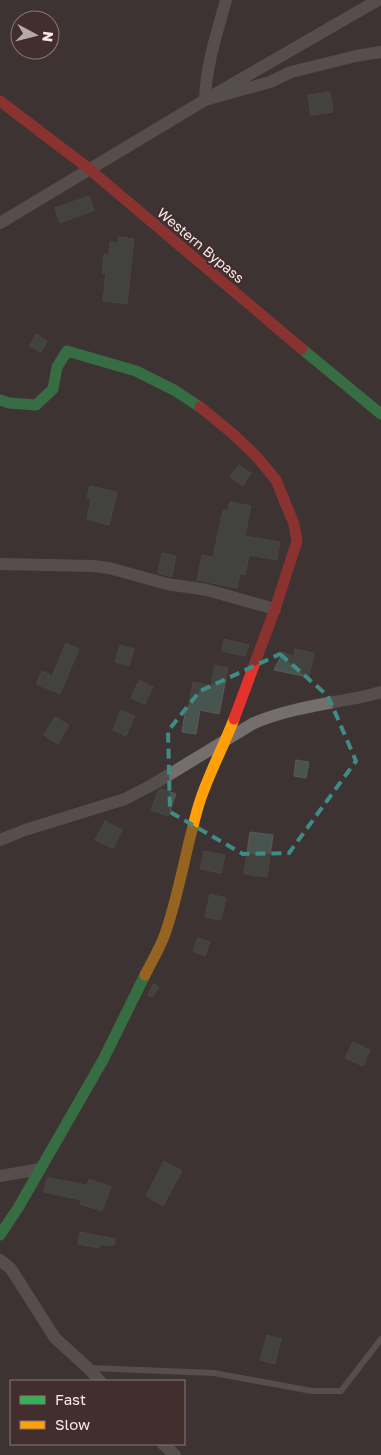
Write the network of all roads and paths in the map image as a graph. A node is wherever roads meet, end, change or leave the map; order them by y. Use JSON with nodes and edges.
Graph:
{"nodes":[{"id":1,"x":226,"y":0,"type":"edge"},
{"id":2,"x":378,"y":0,"type":"edge"},
{"id":3,"x":381,"y":52,"type":"edge"},
{"id":4,"x":205,"y":100,"type":"junction"},
{"id":5,"x":0,"y":101,"type":"edge"},
{"id":6,"x":88,"y":168,"type":"junction"},
{"id":7,"x":0,"y":223,"type":"edge"},
{"id":8,"x":0,"y":400,"type":"edge"},
{"id":9,"x":381,"y":414,"type":"edge"},
{"id":10,"x":0,"y":564,"type":"edge"},
{"id":11,"x":275,"y":609,"type":"junction"},
{"id":12,"x":381,"y":692,"type":"edge"},
{"id":13,"x":226,"y":739,"type":"junction"},
{"id":14,"x":0,"y":840,"type":"edge"},
{"id":15,"x":40,"y":1169,"type":"junction"},
{"id":16,"x":0,"y":1176,"type":"edge"},
{"id":17,"x":0,"y":1235,"type":"edge"},
{"id":18,"x":0,"y":1260,"type":"edge"},
{"id":19,"x":381,"y":1339,"type":"edge"},
{"id":20,"x":88,"y":1368,"type":"junction"},
{"id":21,"x":99,"y":1380,"type":"edge"},
{"id":22,"x":164,"y":1445,"type":"edge"},
{"id":23,"x":175,"y":1455,"type":"edge"}],
"edges":[{"from":1,"to":4,"type":"street"},
{"from":2,"to":4,"type":"street"},
{"from":3,"to":4,"type":"street"},
{"from":4,"to":6,"type":"street"},
{"from":5,"to":6,"type":"street","name":"Western Bypass"},
{"from":6,"to":7,"type":"street"},
{"from":6,"to":9,"type":"street","name":"Western Bypass"},
{"from":8,"to":11,"type":"street"},
{"from":10,"to":11,"type":"street"},
{"from":11,"to":13,"type":"street"},
{"from":12,"to":13,"type":"street"},
{"from":13,"to":14,"type":"street"},
{"from":13,"to":15,"type":"street"},
{"from":15,"to":16,"type":"street"},
{"from":15,"to":17,"type":"street"},
{"from":18,"to":20,"type":"street"},
{"from":19,"to":20,"type":"lane"},
{"from":20,"to":21,"type":"street"},
{"from":22,"to":23,"type":"street"}]}
